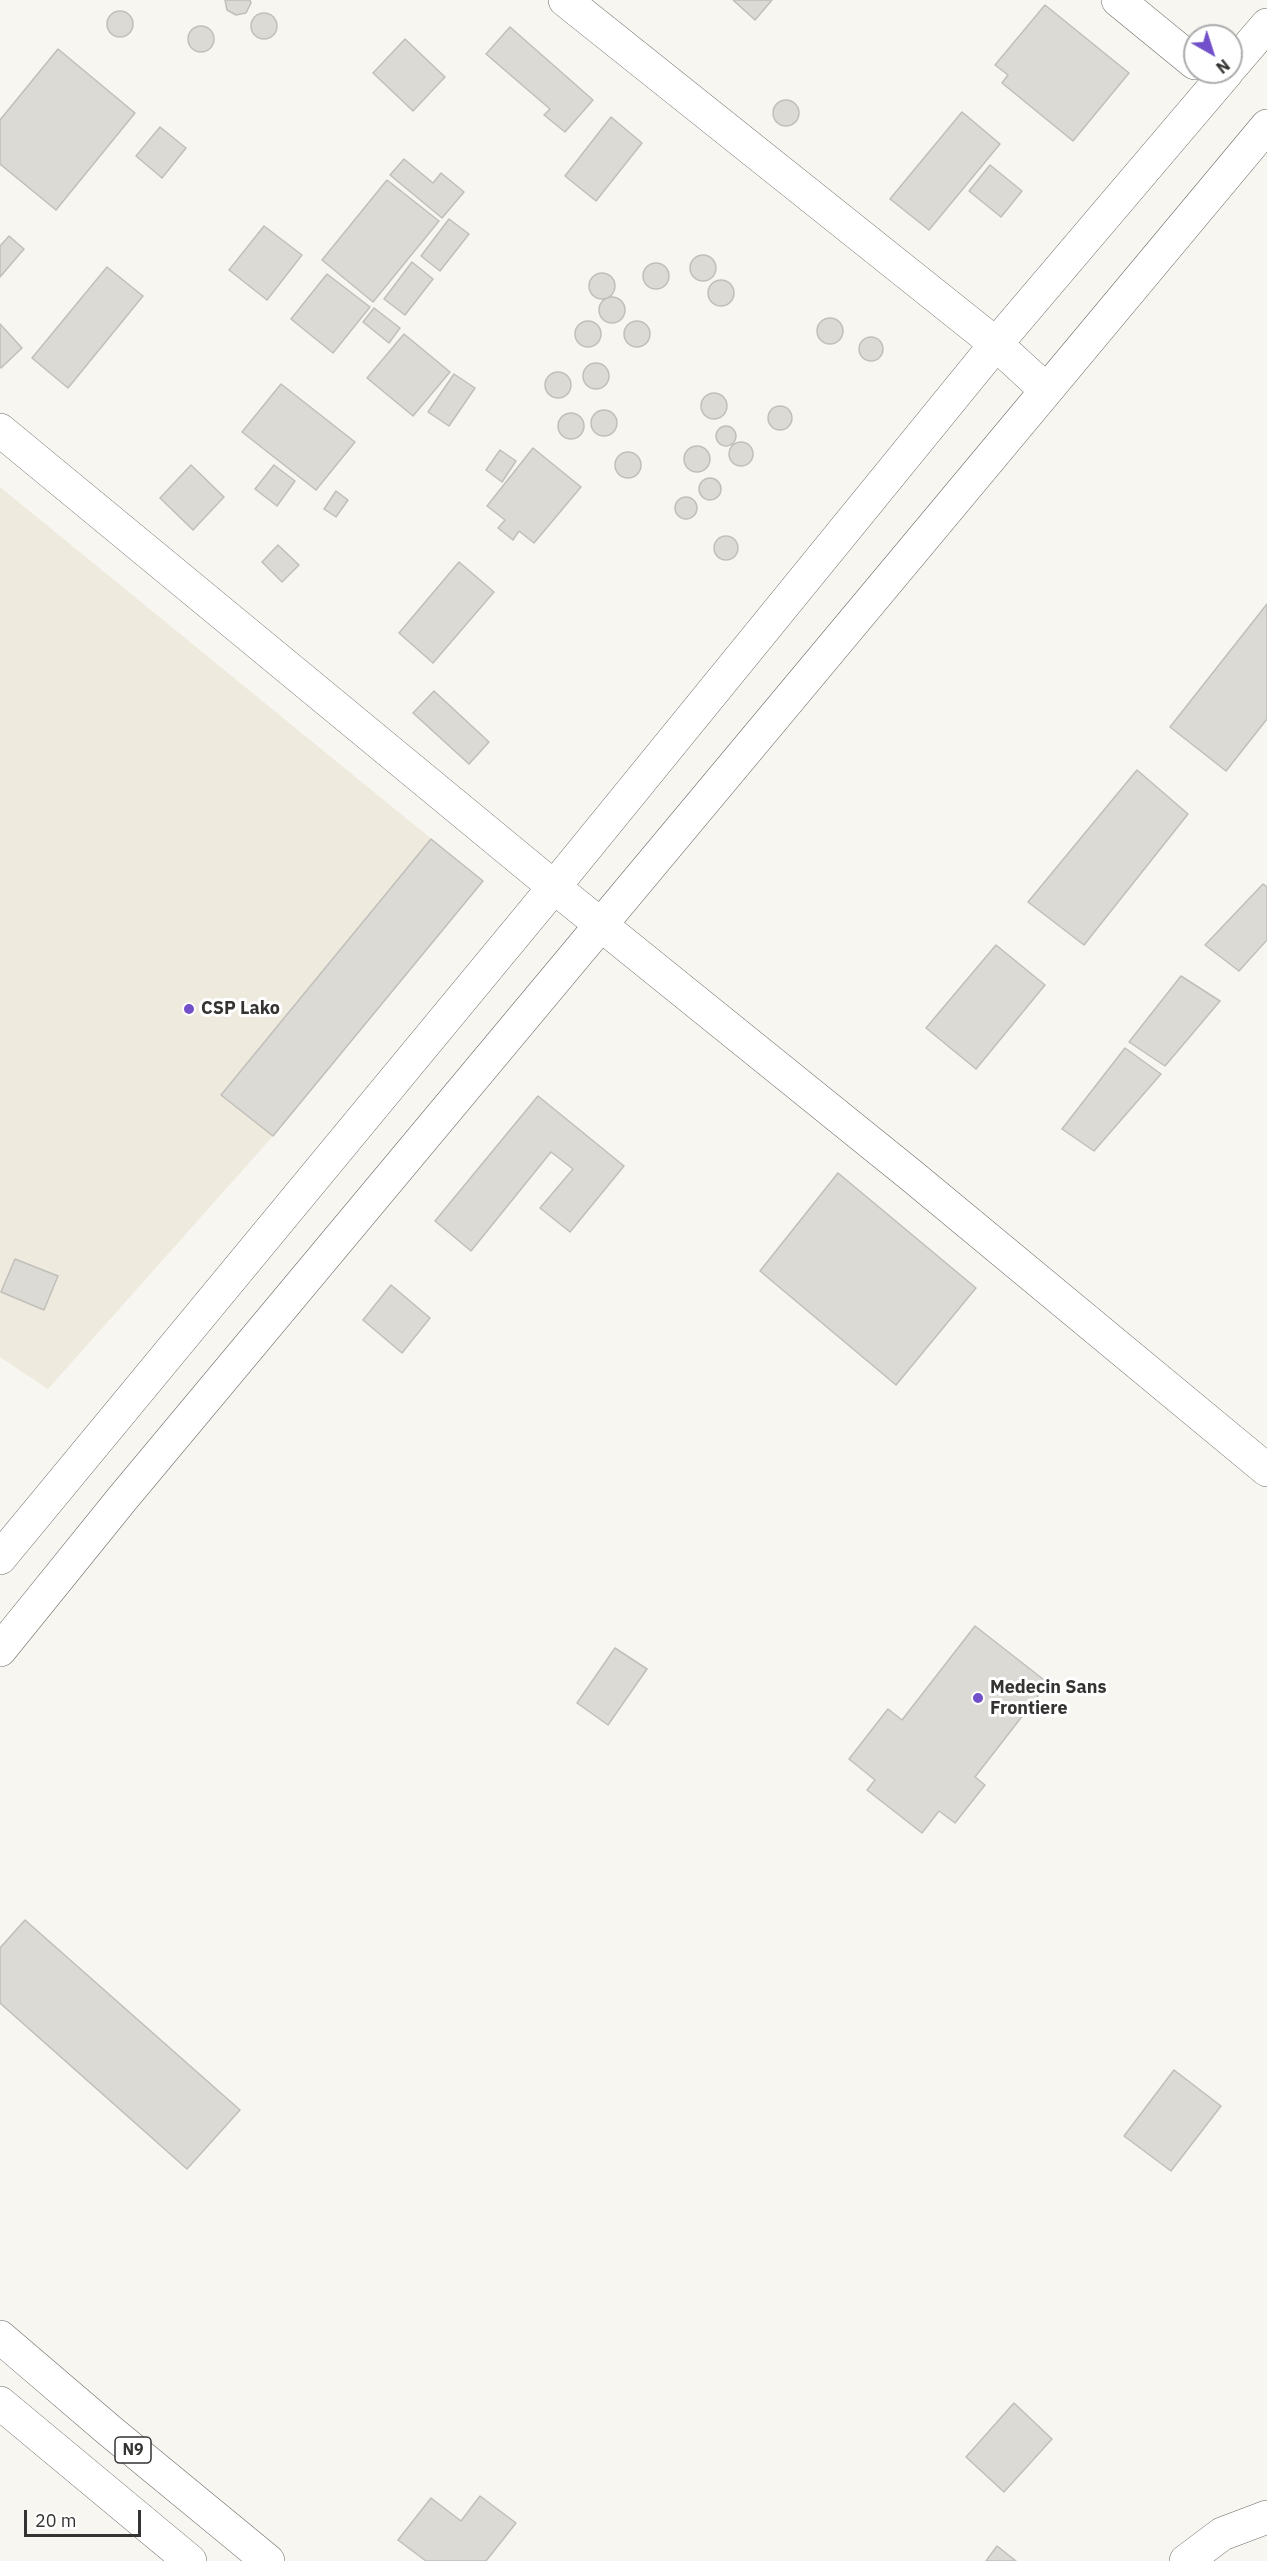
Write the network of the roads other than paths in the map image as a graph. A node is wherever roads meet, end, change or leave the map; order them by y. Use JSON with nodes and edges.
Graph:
{"nodes":[{"id":1,"x":565,"y":0,"type":"edge"},
{"id":2,"x":1118,"y":0,"type":"edge"},
{"id":3,"x":1267,"y":25,"type":"edge"},
{"id":4,"x":1243,"y":46,"type":"edge"},
{"id":5,"x":1183,"y":48,"type":"edge"},
{"id":6,"x":1205,"y":84,"type":"edge"},
{"id":7,"x":1267,"y":126,"type":"edge"},
{"id":8,"x":996,"y":344,"type":"junction"},
{"id":9,"x":1046,"y":390,"type":"junction"},
{"id":10,"x":0,"y":429,"type":"edge"},
{"id":11,"x":554,"y":887,"type":"junction"},
{"id":12,"x":602,"y":926,"type":"junction"},
{"id":13,"x":1267,"y":1470,"type":"edge"},
{"id":14,"x":0,"y":1558,"type":"edge"},
{"id":15,"x":0,"y":1650,"type":"edge"},
{"id":16,"x":0,"y":2337,"type":"edge"},
{"id":17,"x":0,"y":2403,"type":"edge"},
{"id":18,"x":1267,"y":2517,"type":"edge"},
{"id":19,"x":190,"y":2561,"type":"edge"},
{"id":20,"x":268,"y":2561,"type":"edge"},
{"id":21,"x":1186,"y":2561,"type":"edge"}],
"edges":[{"from":1,"to":8,"type":"main road"},
{"from":2,"to":5,"type":"main road"},
{"from":3,"to":4,"type":"main road"},
{"from":6,"to":8,"type":"main road"},
{"from":7,"to":9,"type":"main road"},
{"from":8,"to":9,"type":"main road"},
{"from":8,"to":11,"type":"main road"},
{"from":9,"to":12,"type":"main road"},
{"from":10,"to":11,"type":"main road"},
{"from":11,"to":12,"type":"main road"},
{"from":11,"to":14,"type":"main road"},
{"from":12,"to":13,"type":"main road"},
{"from":12,"to":15,"type":"main road"},
{"from":16,"to":20,"type":"main road","number":"N9"},
{"from":17,"to":19,"type":"main road"},
{"from":18,"to":21,"type":"main road"}]}
